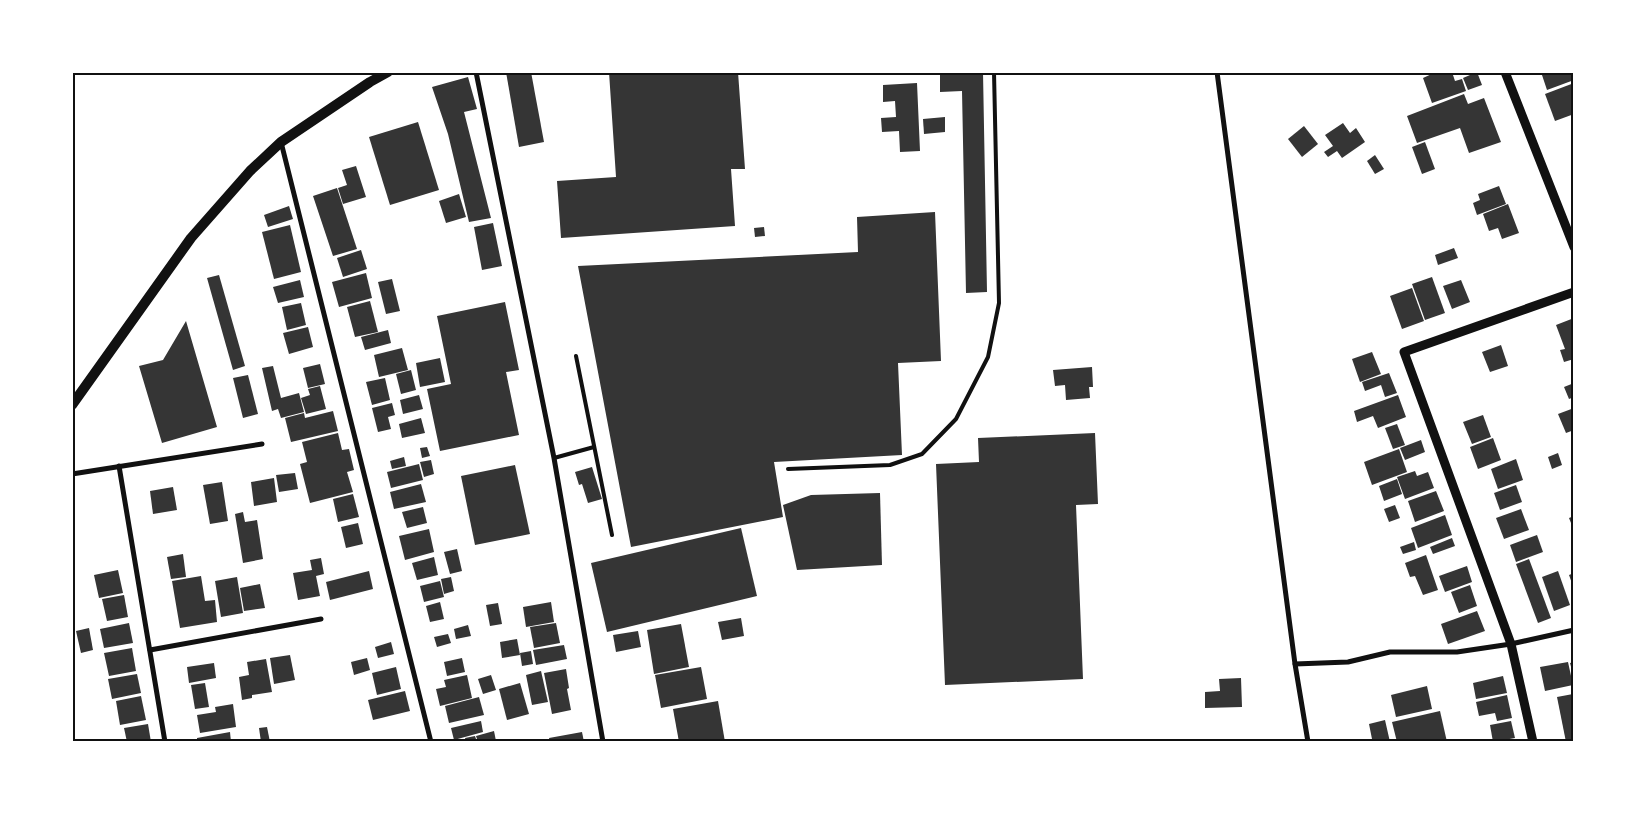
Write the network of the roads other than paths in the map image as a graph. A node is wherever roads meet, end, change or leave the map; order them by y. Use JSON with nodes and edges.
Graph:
{"nodes":[{"id":1,"x":388,"y":72,"type":"edge"},
{"id":2,"x":476,"y":72,"type":"edge"},
{"id":3,"x":994,"y":72,"type":"edge"},
{"id":4,"x":1217,"y":72,"type":"edge"},
{"id":5,"x":1505,"y":72,"type":"edge"},
{"id":6,"x":282,"y":142,"type":"junction"},
{"id":7,"x":1574,"y":247,"type":"edge"},
{"id":8,"x":1574,"y":292,"type":"edge"},
{"id":9,"x":576,"y":356,"type":"dead end"},
{"id":10,"x":72,"y":405,"type":"edge"},
{"id":11,"x":262,"y":444,"type":"dead end"},
{"id":12,"x":594,"y":447,"type":"junction"},
{"id":13,"x":554,"y":458,"type":"junction"},
{"id":14,"x":119,"y":466,"type":"junction"},
{"id":15,"x":788,"y":469,"type":"dead end"},
{"id":16,"x":72,"y":474,"type":"edge"},
{"id":17,"x":612,"y":535,"type":"dead end"},
{"id":18,"x":321,"y":619,"type":"dead end"},
{"id":19,"x":1574,"y":630,"type":"edge"},
{"id":20,"x":1510,"y":644,"type":"junction"},
{"id":21,"x":150,"y":650,"type":"junction"},
{"id":22,"x":1296,"y":664,"type":"junction"},
{"id":23,"x":165,"y":742,"type":"edge"},
{"id":24,"x":432,"y":742,"type":"edge"},
{"id":25,"x":603,"y":742,"type":"edge"},
{"id":26,"x":1308,"y":742,"type":"edge"},
{"id":27,"x":1533,"y":742,"type":"edge"}],
"edges":[{"from":1,"to":6,"type":"main road"},
{"from":2,"to":13,"type":"street"},
{"from":3,"to":15,"type":"lane"},
{"from":4,"to":22,"type":"street"},
{"from":5,"to":7,"type":"street"},
{"from":6,"to":10,"type":"main road"},
{"from":6,"to":24,"type":"street"},
{"from":8,"to":20,"type":"street"},
{"from":9,"to":12,"type":"lane"},
{"from":11,"to":14,"type":"street"},
{"from":12,"to":13,"type":"lane"},
{"from":12,"to":17,"type":"lane"},
{"from":13,"to":25,"type":"street"},
{"from":14,"to":16,"type":"street"},
{"from":14,"to":21,"type":"street"},
{"from":18,"to":21,"type":"street"},
{"from":19,"to":20,"type":"street"},
{"from":20,"to":22,"type":"street"},
{"from":20,"to":27,"type":"street"},
{"from":21,"to":23,"type":"street"},
{"from":22,"to":26,"type":"street"}]}
